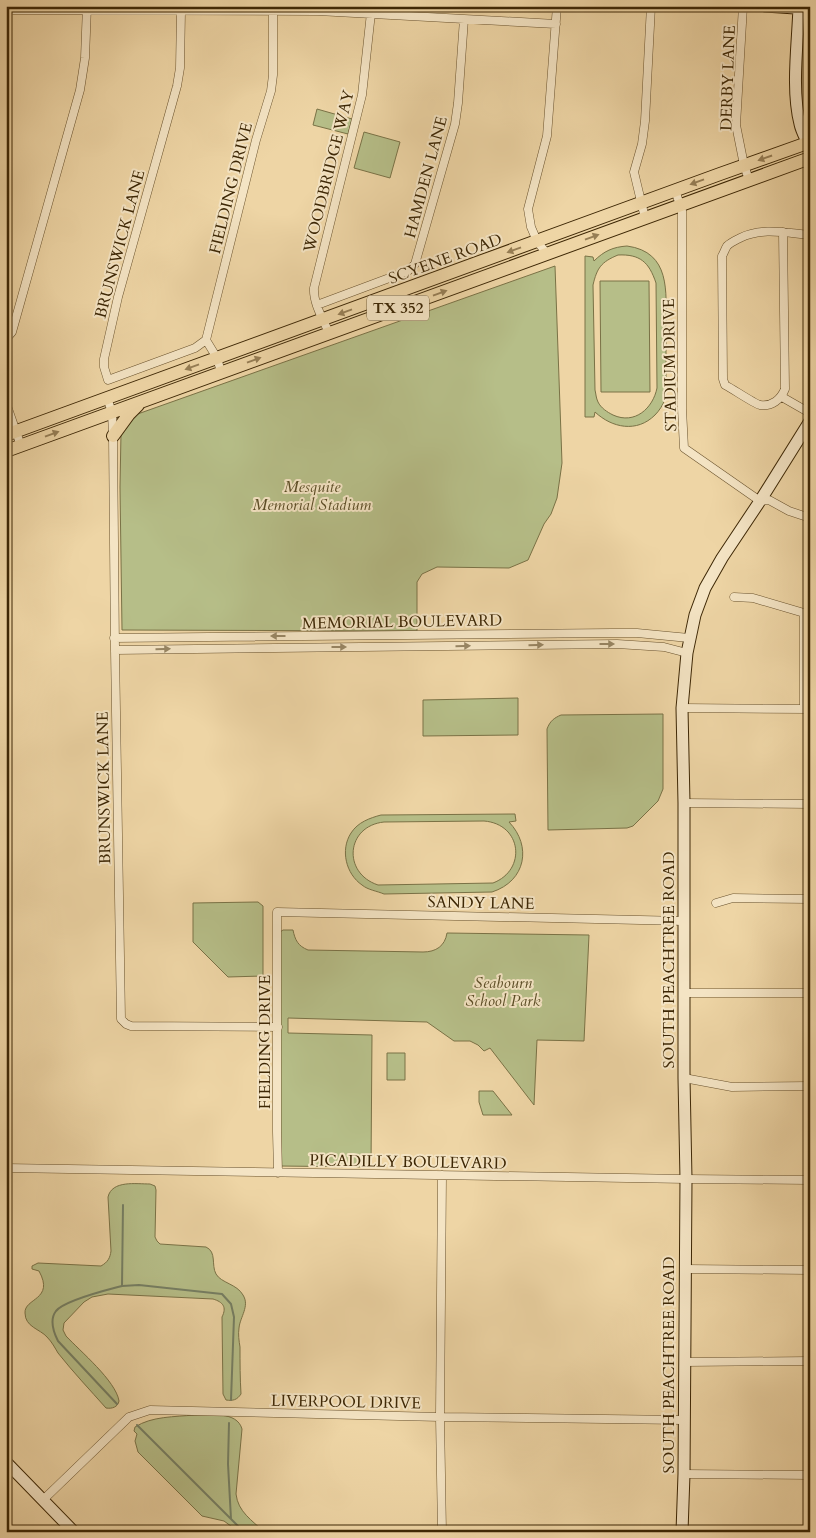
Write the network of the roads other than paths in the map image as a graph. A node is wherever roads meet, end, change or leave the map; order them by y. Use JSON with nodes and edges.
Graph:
{"nodes":[{"id":1,"x":557,"y":6,"type":"edge"},
{"id":2,"x":651,"y":6,"type":"edge"},
{"id":3,"x":744,"y":6,"type":"edge"},
{"id":4,"x":765,"y":6,"type":"edge"},
{"id":5,"x":87,"y":8,"type":"edge"},
{"id":6,"x":803,"y":8,"type":"edge"},
{"id":7,"x":273,"y":9,"type":"edge"},
{"id":8,"x":6,"y":10,"type":"edge"},
{"id":9,"x":181,"y":11,"type":"junction"},
{"id":10,"x":371,"y":13,"type":"junction"},
{"id":11,"x":464,"y":19,"type":"junction"},
{"id":12,"x":556,"y":24,"type":"junction"},
{"id":13,"x":809,"y":145,"type":"edge"},
{"id":14,"x":810,"y":158,"type":"edge"},
{"id":15,"x":744,"y":165,"type":"junction"},
{"id":16,"x":749,"y":180,"type":"junction"},
{"id":17,"x":674,"y":190,"type":"junction"},
{"id":18,"x":640,"y":203,"type":"junction"},
{"id":19,"x":680,"y":205,"type":"junction"},
{"id":20,"x":645,"y":218,"type":"junction"},
{"id":21,"x":783,"y":232,"type":"junction"},
{"id":22,"x":810,"y":234,"type":"edge"},
{"id":23,"x":537,"y":241,"type":"junction"},
{"id":24,"x":547,"y":254,"type":"junction"},
{"id":25,"x":317,"y":305,"type":"junction"},
{"id":26,"x":323,"y":320,"type":"junction"},
{"id":27,"x":329,"y":333,"type":"junction"},
{"id":28,"x":6,"y":339,"type":"edge"},
{"id":29,"x":206,"y":340,"type":"junction"},
{"id":30,"x":217,"y":358,"type":"junction"},
{"id":31,"x":222,"y":372,"type":"junction"},
{"id":32,"x":782,"y":397,"type":"junction"},
{"id":33,"x":107,"y":398,"type":"junction"},
{"id":34,"x":142,"y":402,"type":"junction"},
{"id":35,"x":6,"y":403,"type":"edge"},
{"id":36,"x":112,"y":412,"type":"junction"},
{"id":37,"x":810,"y":413,"type":"edge"},
{"id":38,"x":810,"y":421,"type":"edge"},
{"id":39,"x":11,"y":433,"type":"edge"},
{"id":40,"x":113,"y":436,"type":"junction"},
{"id":41,"x":21,"y":446,"type":"junction"},
{"id":42,"x":6,"y":451,"type":"edge"},
{"id":43,"x":760,"y":500,"type":"junction"},
{"id":44,"x":810,"y":518,"type":"edge"},
{"id":45,"x":734,"y":597,"type":"dead end"},
{"id":46,"x":807,"y":613,"type":"edge"},
{"id":47,"x":114,"y":638,"type":"junction"},
{"id":48,"x":689,"y":638,"type":"junction"},
{"id":49,"x":115,"y":650,"type":"junction"},
{"id":50,"x":687,"y":653,"type":"junction"},
{"id":51,"x":682,"y":708,"type":"junction"},
{"id":52,"x":807,"y":709,"type":"edge"},
{"id":53,"x":684,"y":803,"type":"junction"},
{"id":54,"x":810,"y":804,"type":"edge"},
{"id":55,"x":810,"y":899,"type":"edge"},
{"id":56,"x":716,"y":903,"type":"dead end"},
{"id":57,"x":277,"y":912,"type":"joint"},
{"id":58,"x":684,"y":921,"type":"junction"},
{"id":59,"x":684,"y":993,"type":"junction"},
{"id":60,"x":810,"y":993,"type":"edge"},
{"id":61,"x":278,"y":1027,"type":"junction"},
{"id":62,"x":684,"y":1078,"type":"junction"},
{"id":63,"x":810,"y":1086,"type":"edge"},
{"id":64,"x":6,"y":1168,"type":"edge"},
{"id":65,"x":278,"y":1172,"type":"junction"},
{"id":66,"x":442,"y":1175,"type":"junction"},
{"id":67,"x":686,"y":1179,"type":"junction"},
{"id":68,"x":810,"y":1180,"type":"edge"},
{"id":69,"x":685,"y":1269,"type":"junction"},
{"id":70,"x":810,"y":1270,"type":"edge"},
{"id":71,"x":810,"y":1361,"type":"edge"},
{"id":72,"x":684,"y":1362,"type":"junction"},
{"id":73,"x":440,"y":1417,"type":"junction"},
{"id":74,"x":683,"y":1420,"type":"junction"},
{"id":75,"x":6,"y":1462,"type":"edge"},
{"id":76,"x":684,"y":1474,"type":"junction"},
{"id":77,"x":810,"y":1475,"type":"edge"},
{"id":78,"x":43,"y":1500,"type":"junction"},
{"id":79,"x":74,"y":1532,"type":"edge"},
{"id":80,"x":442,"y":1532,"type":"edge"},
{"id":81,"x":682,"y":1532,"type":"edge"}],
"edges":[{"from":1,"to":12,"type":"street"},
{"from":2,"to":18,"type":"street"},
{"from":3,"to":15,"type":"street","name":"DERBY LANE"},
{"from":4,"to":6,"type":"main road"},
{"from":5,"to":8,"type":"street"},
{"from":5,"to":9,"type":"street"},
{"from":5,"to":28,"type":"street"},
{"from":6,"to":13,"type":"main road"},
{"from":7,"to":9,"type":"street"},
{"from":7,"to":10,"type":"street"},
{"from":7,"to":29,"type":"street","name":"FIELDING DRIVE"},
{"from":9,"to":29,"type":"street","name":"BRUNSWICK LANE"},
{"from":10,"to":11,"type":"street"},
{"from":10,"to":25,"type":"street","name":"WOODBRIDGE WAY"},
{"from":11,"to":12,"type":"street"},
{"from":11,"to":25,"type":"street","name":"HAMDEN LANE"},
{"from":12,"to":23,"type":"street"},
{"from":13,"to":15,"type":"main road","name":"SCYENE ROAD","number":"TX 352","one_way":true},
{"from":14,"to":16,"type":"main road","name":"SCYENE ROAD","number":"TX 352"},
{"from":15,"to":16,"type":"street","name":"DERBY LANE"},
{"from":15,"to":17,"type":"main road","name":"SCYENE ROAD","number":"TX 352","one_way":true},
{"from":16,"to":19,"type":"main road","name":"SCYENE ROAD","number":"TX 352"},
{"from":17,"to":18,"type":"main road","name":"SCYENE ROAD","number":"TX 352"},
{"from":17,"to":19,"type":"street","name":"STADIUM DRIVE"},
{"from":18,"to":20,"type":"street"},
{"from":18,"to":23,"type":"main road","name":"SCYENE ROAD","number":"TX 352"},
{"from":19,"to":20,"type":"main road","name":"SCYENE ROAD","number":"TX 352"},
{"from":19,"to":43,"type":"street","name":"STADIUM DRIVE"},
{"from":24,"to":20,"type":"main road","name":"SCYENE ROAD","number":"TX 352","one_way":true},
{"from":21,"to":22,"type":"street"},
{"from":21,"to":32,"type":"street"},
{"from":21,"to":32,"type":"street"},
{"from":23,"to":24,"type":"street"},
{"from":23,"to":26,"type":"main road","name":"SCYENE ROAD","number":"TX 352","one_way":true},
{"from":27,"to":24,"type":"main road","name":"SCYENE ROAD","number":"TX 352","one_way":true},
{"from":25,"to":26,"type":"street","name":"WOODBRIDGE WAY"},
{"from":26,"to":27,"type":"street","name":"WOODBRIDGE WAY"},
{"from":26,"to":30,"type":"main road","name":"SCYENE ROAD","number":"TX 352"},
{"from":31,"to":27,"type":"main road","name":"SCYENE ROAD","number":"TX 352","one_way":true},
{"from":29,"to":30,"type":"street"},
{"from":30,"to":31,"type":"street"},
{"from":30,"to":33,"type":"main road","name":"SCYENE ROAD","number":"TX 352","one_way":true},
{"from":31,"to":34,"type":"main road","name":"SCYENE ROAD","number":"TX 352"},
{"from":32,"to":37,"type":"street"},
{"from":33,"to":36,"type":"street","name":"BRUNSWICK LANE"},
{"from":33,"to":39,"type":"main road","name":"SCYENE ROAD","number":"TX 352"},
{"from":34,"to":36,"type":"main road","name":"SCYENE ROAD","number":"TX 352"},
{"from":34,"to":40,"type":"main road"},
{"from":35,"to":39,"type":"street"},
{"from":36,"to":40,"type":"street","name":"BRUNSWICK LANE"},
{"from":41,"to":36,"type":"main road","name":"SCYENE ROAD","number":"TX 352","one_way":true},
{"from":38,"to":43,"type":"main road","name":"SOUTH PEACHTREE ROAD"},
{"from":39,"to":41,"type":"street"},
{"from":40,"to":47,"type":"street","name":"BRUNSWICK LANE"},
{"from":41,"to":42,"type":"main road","name":"SCYENE ROAD","number":"TX 352"},
{"from":43,"to":44,"type":"street"},
{"from":43,"to":48,"type":"main road","name":"SOUTH PEACHTREE ROAD"},
{"from":45,"to":46,"type":"street"},
{"from":46,"to":52,"type":"street"},
{"from":48,"to":47,"type":"street","name":"MEMORIAL BOULEVARD","one_way":true},
{"from":47,"to":49,"type":"street","name":"BRUNSWICK LANE"},
{"from":48,"to":50,"type":"main road","name":"SOUTH PEACHTREE ROAD"},
{"from":49,"to":50,"type":"street","name":"MEMORIAL BOULEVARD","one_way":true},
{"from":49,"to":61,"type":"street","name":"BRUNSWICK LANE"},
{"from":50,"to":51,"type":"main road","name":"SOUTH PEACHTREE ROAD"},
{"from":51,"to":52,"type":"street"},
{"from":51,"to":53,"type":"main road","name":"SOUTH PEACHTREE ROAD"},
{"from":53,"to":54,"type":"street"},
{"from":53,"to":58,"type":"main road","name":"SOUTH PEACHTREE ROAD"},
{"from":55,"to":56,"type":"street"},
{"from":57,"to":58,"type":"street","name":"SANDY LANE"},
{"from":57,"to":61,"type":"street","name":"FIELDING DRIVE"},
{"from":58,"to":59,"type":"main road","name":"SOUTH PEACHTREE ROAD"},
{"from":59,"to":60,"type":"street"},
{"from":59,"to":62,"type":"main road","name":"SOUTH PEACHTREE ROAD"},
{"from":61,"to":65,"type":"street","name":"FIELDING DRIVE"},
{"from":62,"to":63,"type":"street"},
{"from":62,"to":67,"type":"main road","name":"SOUTH PEACHTREE ROAD"},
{"from":64,"to":65,"type":"street","name":"PICADILLY BOULEVARD"},
{"from":65,"to":66,"type":"street","name":"PICADILLY BOULEVARD"},
{"from":66,"to":67,"type":"street","name":"PICADILLY BOULEVARD"},
{"from":66,"to":73,"type":"street"},
{"from":67,"to":68,"type":"street","name":"PICADILLY BOULEVARD"},
{"from":67,"to":69,"type":"main road","name":"SOUTH PEACHTREE ROAD"},
{"from":69,"to":70,"type":"street"},
{"from":69,"to":72,"type":"main road","name":"SOUTH PEACHTREE ROAD"},
{"from":71,"to":72,"type":"street"},
{"from":72,"to":74,"type":"main road","name":"SOUTH PEACHTREE ROAD"},
{"from":73,"to":74,"type":"street","name":"LIVERPOOL DRIVE"},
{"from":73,"to":78,"type":"street","name":"LIVERPOOL DRIVE"},
{"from":73,"to":80,"type":"street"},
{"from":74,"to":76,"type":"main road","name":"SOUTH PEACHTREE ROAD"},
{"from":75,"to":78,"type":"main road"},
{"from":76,"to":77,"type":"street"},
{"from":76,"to":81,"type":"main road","name":"SOUTH PEACHTREE ROAD"},
{"from":78,"to":79,"type":"main road"}]}
